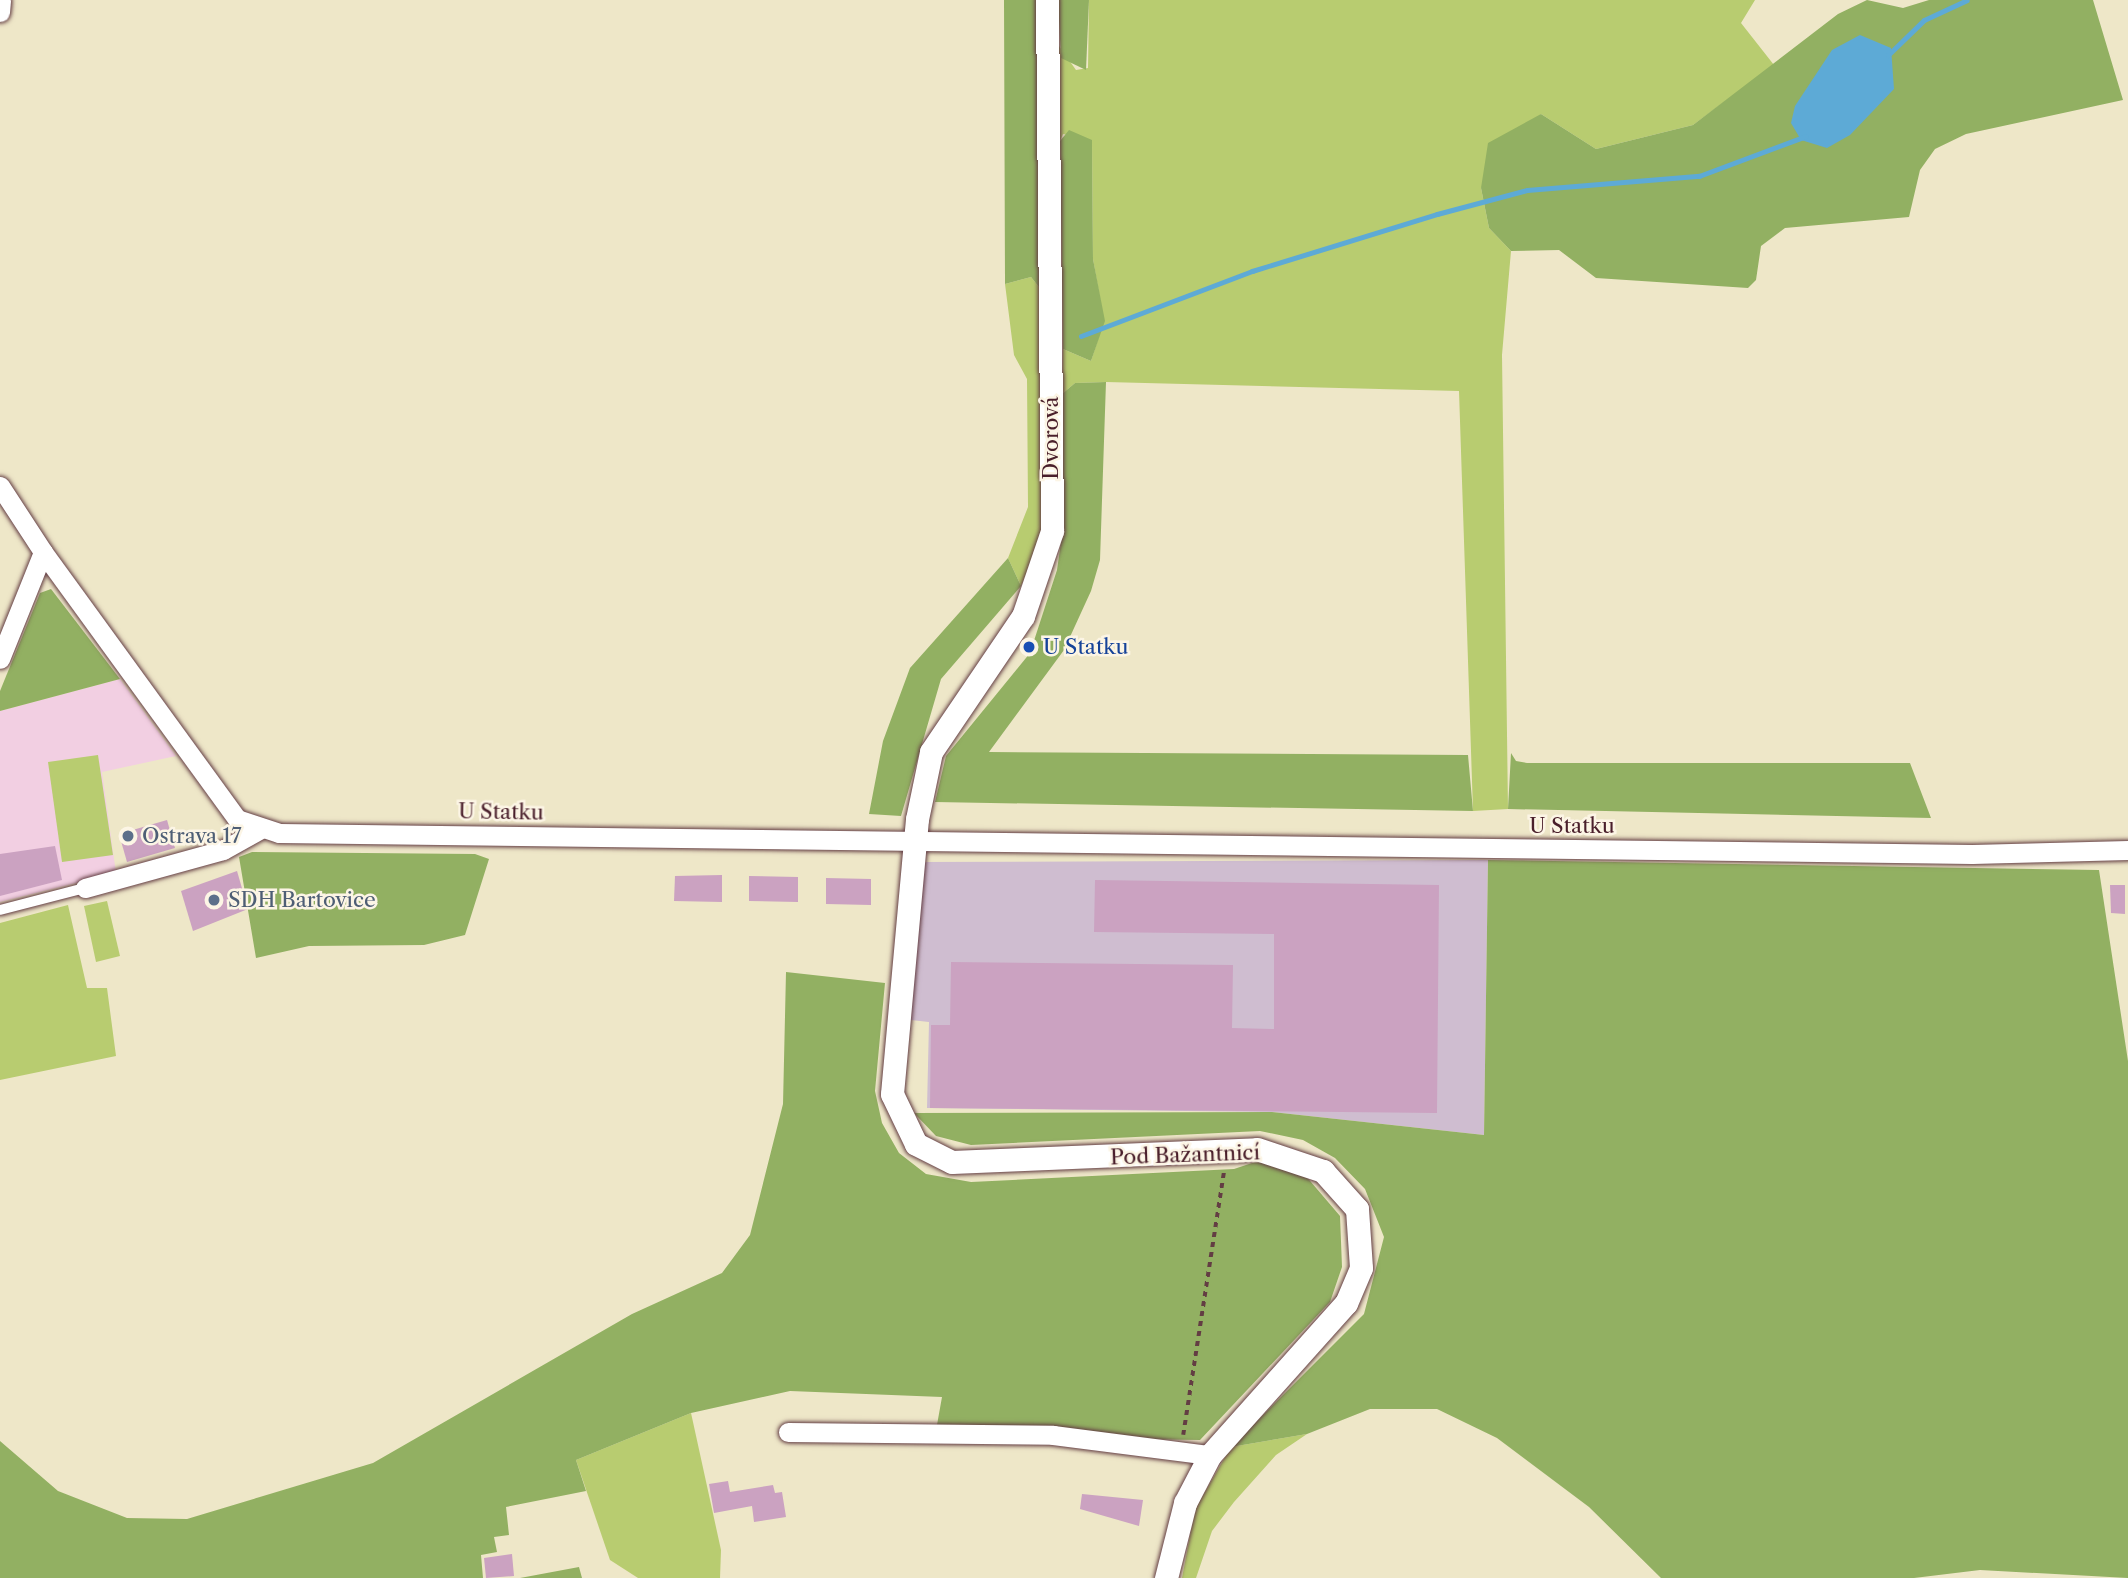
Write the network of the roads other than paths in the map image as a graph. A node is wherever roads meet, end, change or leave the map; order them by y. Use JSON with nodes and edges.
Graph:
{"nodes":[{"id":1,"x":1,"y":0,"type":"edge"},
{"id":2,"x":1047,"y":0,"type":"edge"},
{"id":3,"x":0,"y":12,"type":"edge"},
{"id":4,"x":0,"y":486,"type":"edge"},
{"id":5,"x":43,"y":552,"type":"junction"},
{"id":6,"x":0,"y":659,"type":"edge"},
{"id":7,"x":260,"y":830,"type":"junction"},
{"id":8,"x":915,"y":841,"type":"junction"},
{"id":9,"x":2128,"y":850,"type":"edge"},
{"id":10,"x":85,"y":888,"type":"joint"},
{"id":11,"x":0,"y":910,"type":"edge"},
{"id":12,"x":788,"y":1432,"type":"dead end"},
{"id":13,"x":1210,"y":1455,"type":"junction"},
{"id":14,"x":1166,"y":1578,"type":"edge"}],
"edges":[{"from":1,"to":3,"type":"street"},
{"from":2,"to":8,"type":"street","name":"Dvorová"},
{"from":4,"to":5,"type":"street"},
{"from":5,"to":6,"type":"street"},
{"from":5,"to":7,"type":"street"},
{"from":7,"to":8,"type":"street","name":"U Statku"},
{"from":7,"to":10,"type":"street","name":"U Statku"},
{"from":8,"to":9,"type":"street","name":"U Statku"},
{"from":8,"to":13,"type":"street","name":"Pod Bažantnicí"},
{"from":10,"to":11,"type":"lane"},
{"from":12,"to":13,"type":"street"},
{"from":13,"to":14,"type":"street","name":"Pod Bažantnicí"}]}
